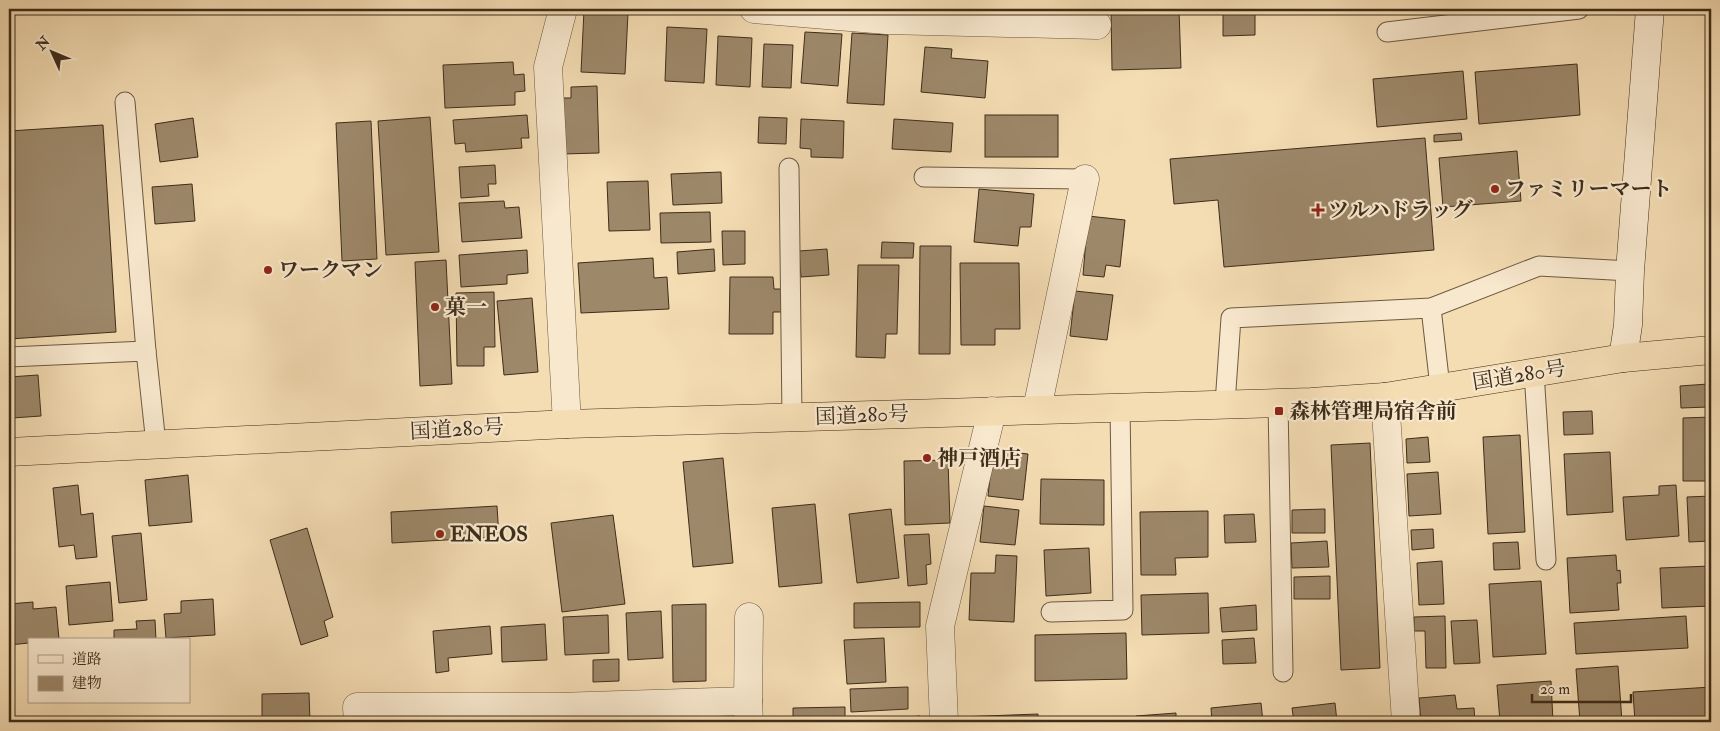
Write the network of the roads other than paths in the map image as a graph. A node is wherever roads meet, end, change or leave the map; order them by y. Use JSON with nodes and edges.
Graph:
{"nodes":[{"id":1,"x":563,"y":9,"type":"edge"},
{"id":2,"x":754,"y":9,"type":"edge"},
{"id":3,"x":1579,"y":9,"type":"edge"},
{"id":4,"x":1650,"y":9,"type":"edge"},
{"id":5,"x":1096,"y":25,"type":"dead end"},
{"id":6,"x":1388,"y":32,"type":"dead end"},
{"id":7,"x":125,"y":102,"type":"dead end"},
{"id":8,"x":789,"y":168,"type":"dead end"},
{"id":9,"x":924,"y":177,"type":"dead end"},
{"id":10,"x":1085,"y":179,"type":"joint"},
{"id":11,"x":1630,"y":271,"type":"junction"},
{"id":12,"x":1431,"y":308,"type":"junction"},
{"id":13,"x":1711,"y":350,"type":"edge"},
{"id":14,"x":146,"y":351,"type":"junction"},
{"id":15,"x":9,"y":357,"type":"edge"},
{"id":16,"x":1623,"y":358,"type":"junction"},
{"id":17,"x":1534,"y":372,"type":"junction"},
{"id":18,"x":1440,"y":387,"type":"junction"},
{"id":19,"x":1385,"y":396,"type":"junction"},
{"id":20,"x":1278,"y":403,"type":"junction"},
{"id":21,"x":1225,"y":404,"type":"junction"},
{"id":22,"x":1120,"y":407,"type":"junction"},
{"id":23,"x":1037,"y":409,"type":"junction"},
{"id":24,"x":992,"y":411,"type":"junction"},
{"id":25,"x":792,"y":417,"type":"junction"},
{"id":26,"x":567,"y":424,"type":"junction"},
{"id":27,"x":156,"y":444,"type":"junction"},
{"id":28,"x":9,"y":452,"type":"edge"},
{"id":29,"x":1546,"y":560,"type":"dead end"},
{"id":30,"x":1051,"y":612,"type":"dead end"},
{"id":31,"x":749,"y":617,"type":"dead end"},
{"id":32,"x":1283,"y":672,"type":"dead end"},
{"id":33,"x":749,"y":712,"type":"edge"},
{"id":34,"x":557,"y":715,"type":"edge"},
{"id":35,"x":358,"y":722,"type":"edge"},
{"id":36,"x":944,"y":722,"type":"edge"},
{"id":37,"x":1406,"y":722,"type":"edge"}],
"edges":[{"from":1,"to":26,"type":"street"},
{"from":2,"to":5,"type":"street"},
{"from":3,"to":6,"type":"lane"},
{"from":4,"to":11,"type":"street"},
{"from":7,"to":14,"type":"lane"},
{"from":8,"to":25,"type":"lane"},
{"from":9,"to":10,"type":"lane"},
{"from":10,"to":23,"type":"street"},
{"from":11,"to":12,"type":"lane"},
{"from":11,"to":16,"type":"street"},
{"from":12,"to":18,"type":"lane"},
{"from":12,"to":21,"type":"lane"},
{"from":13,"to":16,"type":"highway","name":"国道280号"},
{"from":14,"to":15,"type":"lane"},
{"from":14,"to":27,"type":"lane"},
{"from":16,"to":17,"type":"highway","name":"国道280号"},
{"from":17,"to":18,"type":"highway","name":"国道280号"},
{"from":17,"to":29,"type":"lane"},
{"from":18,"to":19,"type":"highway","name":"国道280号"},
{"from":19,"to":20,"type":"highway","name":"国道280号"},
{"from":19,"to":37,"type":"street"},
{"from":20,"to":21,"type":"highway","name":"国道280号"},
{"from":20,"to":32,"type":"lane"},
{"from":21,"to":22,"type":"highway","name":"国道280号"},
{"from":22,"to":23,"type":"highway","name":"国道280号"},
{"from":22,"to":30,"type":"lane"},
{"from":23,"to":24,"type":"highway","name":"国道280号"},
{"from":24,"to":25,"type":"highway","name":"国道280号"},
{"from":24,"to":36,"type":"street"},
{"from":25,"to":26,"type":"highway","name":"国道280号"},
{"from":26,"to":27,"type":"highway","name":"国道280号"},
{"from":27,"to":28,"type":"highway","name":"国道280号"},
{"from":31,"to":33,"type":"street"},
{"from":33,"to":34,"type":"street"},
{"from":34,"to":35,"type":"street"}]}
